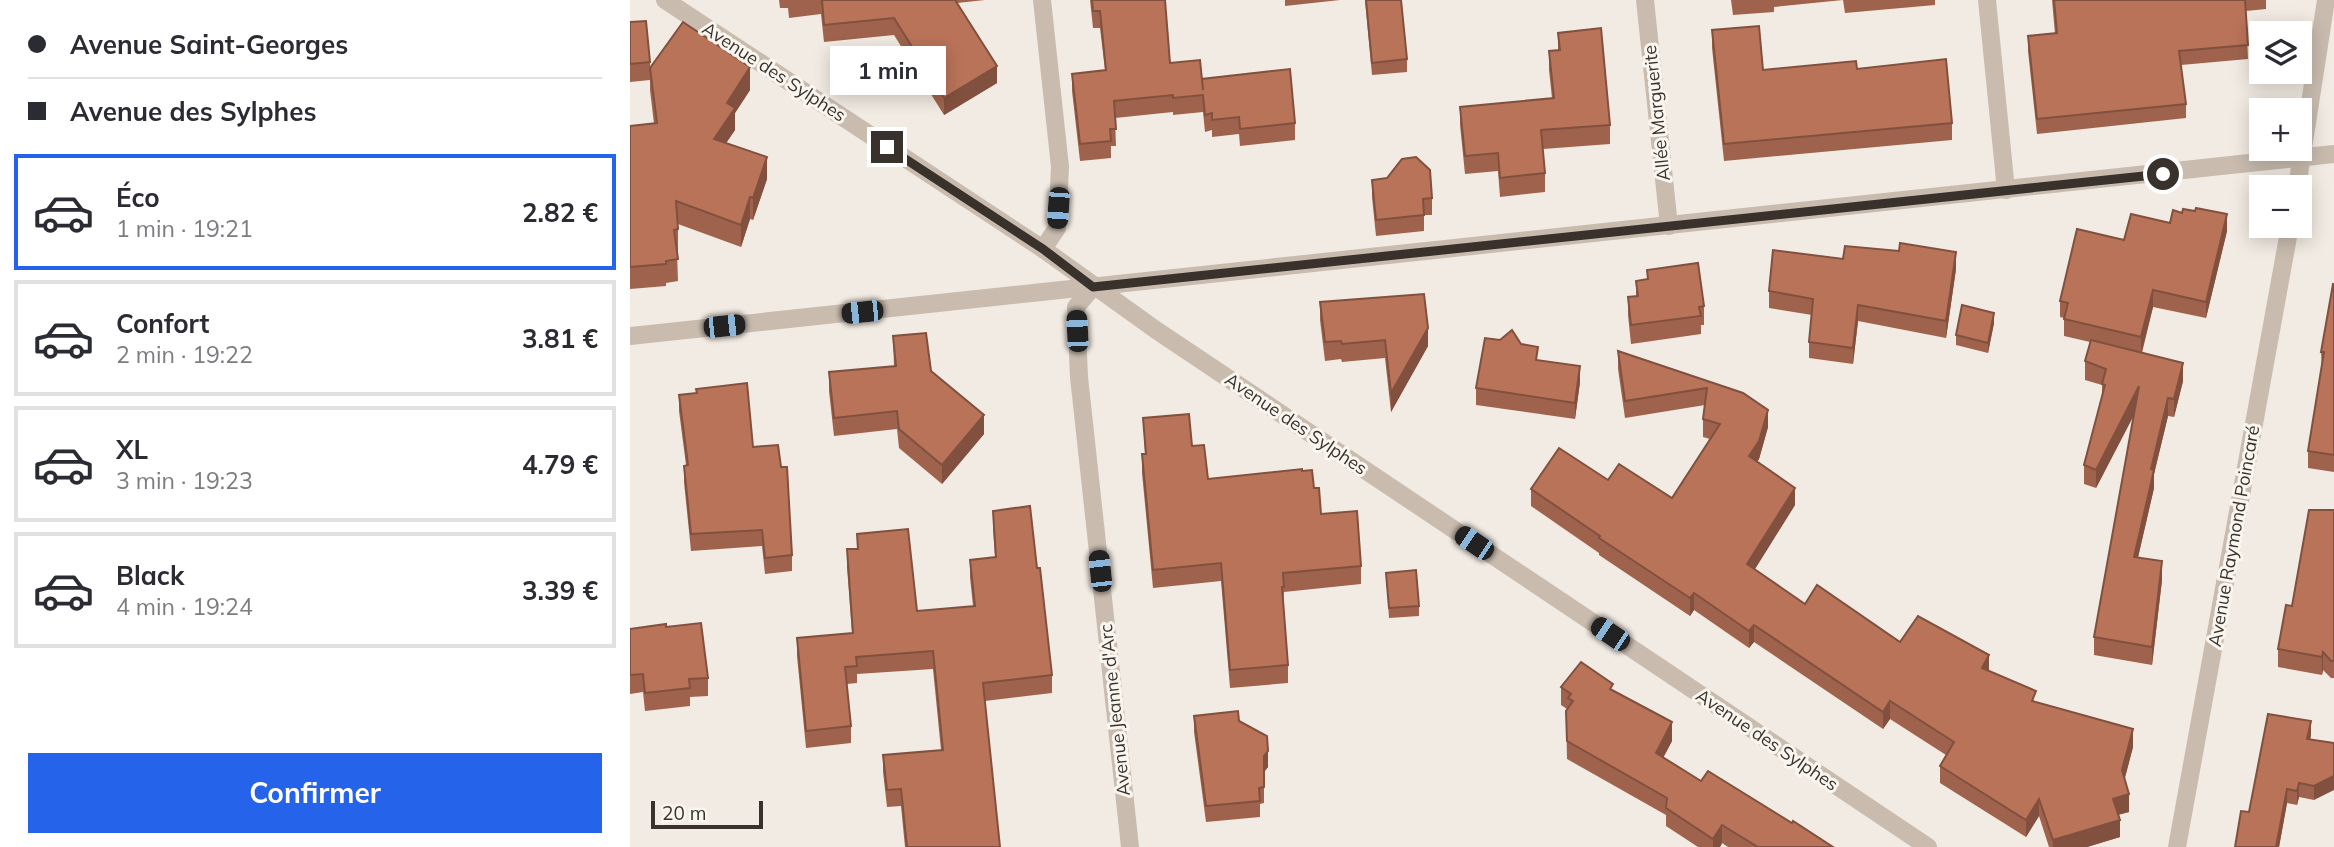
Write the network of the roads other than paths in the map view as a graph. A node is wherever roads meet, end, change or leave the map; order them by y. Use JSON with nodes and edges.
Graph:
{"nodes":[{"id":1,"x":665,"y":0,"type":"edge"},
{"id":2,"x":1042,"y":0,"type":"edge"},
{"id":3,"x":1645,"y":0,"type":"edge"},
{"id":4,"x":1987,"y":0,"type":"edge"},
{"id":5,"x":2326,"y":0,"type":"edge"},
{"id":6,"x":2311,"y":98,"type":"edge"},
{"id":7,"x":2334,"y":154,"type":"edge"},
{"id":8,"x":2312,"y":157,"type":"edge"},
{"id":9,"x":2283,"y":161,"type":"edge"},
{"id":10,"x":2006,"y":190,"type":"junction"},
{"id":11,"x":1669,"y":226,"type":"junction"},
{"id":12,"x":2288,"y":238,"type":"edge"},
{"id":13,"x":1043,"y":249,"type":"junction"},
{"id":14,"x":1093,"y":287,"type":"junction"},
{"id":15,"x":630,"y":336,"type":"edge"},
{"id":16,"x":1130,"y":847,"type":"edge"},
{"id":17,"x":1928,"y":847,"type":"edge"},
{"id":18,"x":2177,"y":847,"type":"edge"}],
"edges":[{"from":1,"to":13,"type":"street","name":"Avenue des Sylphes"},
{"from":2,"to":13,"type":"street"},
{"from":3,"to":11,"type":"street","name":"Allée Marguerite"},
{"from":4,"to":10,"type":"street"},
{"from":5,"to":6,"type":"street"},
{"from":7,"to":8,"type":"street"},
{"from":9,"to":10,"type":"street"},
{"from":10,"to":11,"type":"street"},
{"from":11,"to":14,"type":"street"},
{"from":12,"to":18,"type":"street","name":"Avenue Raymond Poincaré"},
{"from":13,"to":14,"type":"street","name":"Avenue des Sylphes"},
{"from":14,"to":15,"type":"street"},
{"from":14,"to":16,"type":"street","name":"Avenue Jeanne d'Arc"},
{"from":14,"to":17,"type":"street","name":"Avenue des Sylphes"}]}
